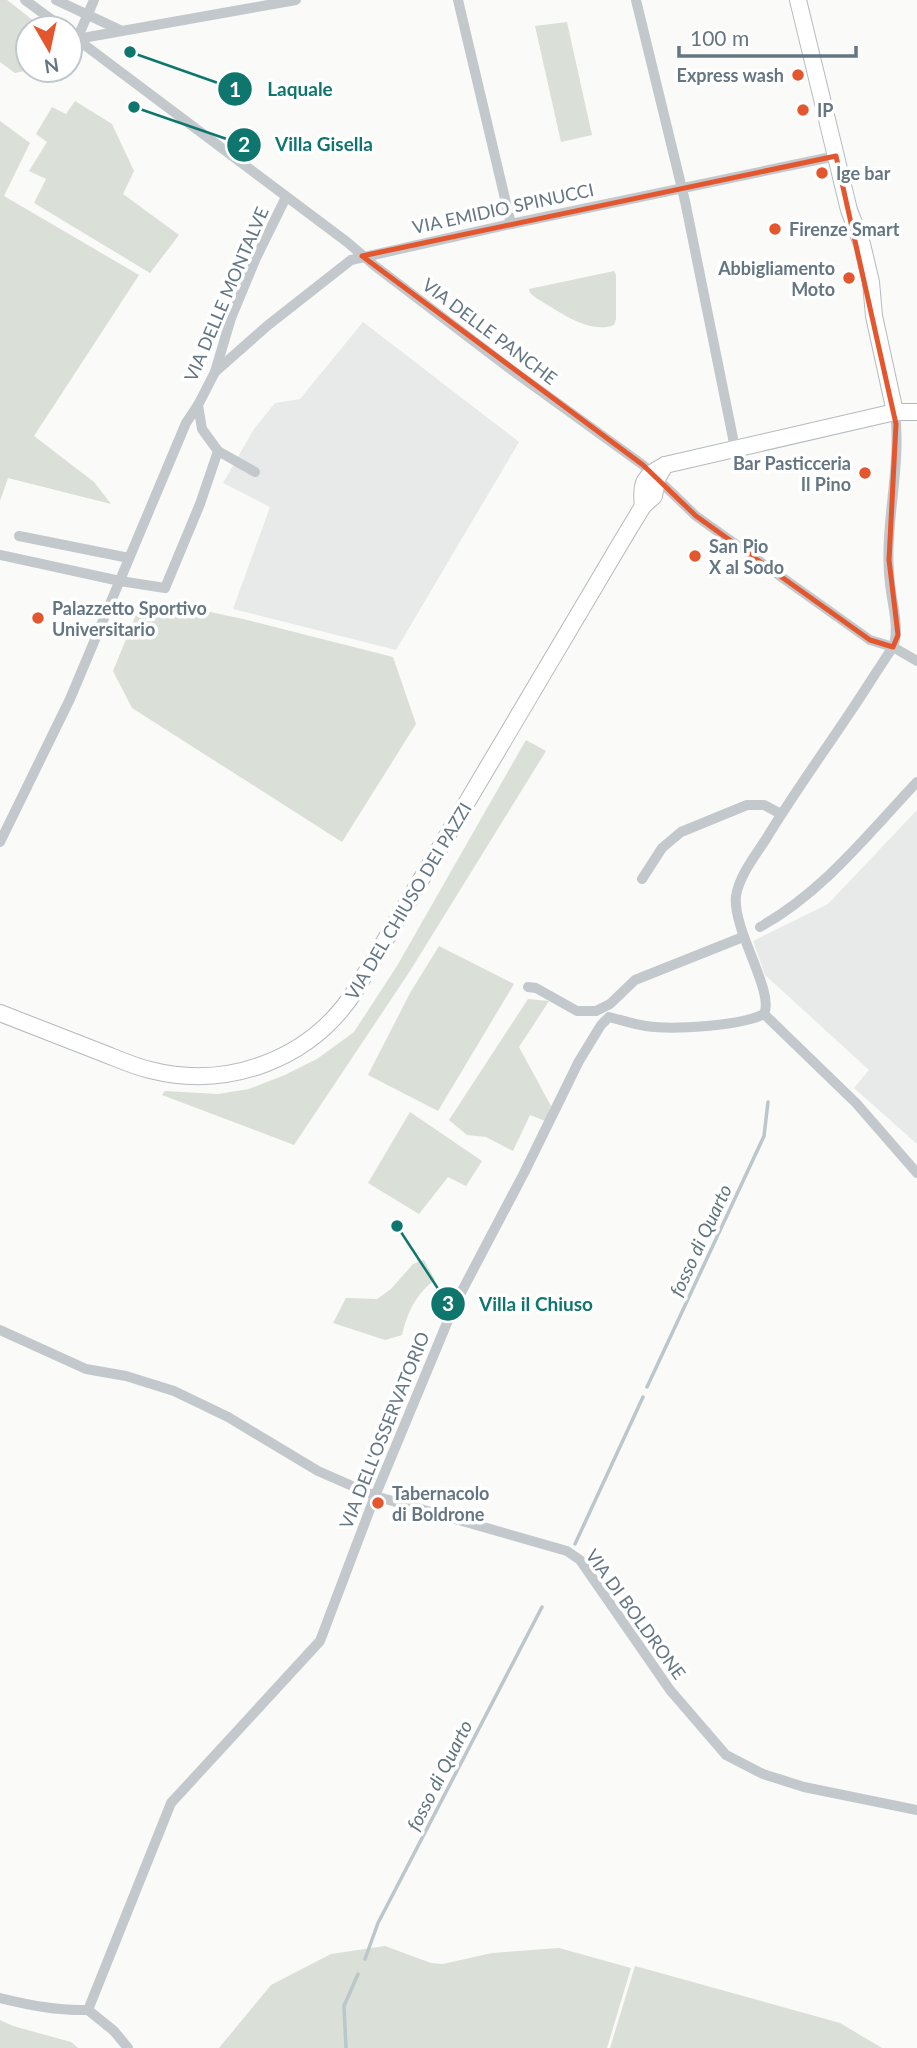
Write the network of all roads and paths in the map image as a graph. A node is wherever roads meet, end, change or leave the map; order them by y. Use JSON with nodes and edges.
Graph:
{"nodes":[{"id":1,"x":25,"y":0,"type":"edge"},
{"id":2,"x":57,"y":0,"type":"edge"},
{"id":3,"x":94,"y":0,"type":"edge"},
{"id":4,"x":296,"y":0,"type":"edge"},
{"id":5,"x":458,"y":0,"type":"edge"},
{"id":6,"x":636,"y":0,"type":"edge"},
{"id":7,"x":798,"y":0,"type":"edge"},
{"id":8,"x":254,"y":4,"type":"edge"},
{"id":9,"x":88,"y":13,"type":"junction"},
{"id":10,"x":44,"y":14,"type":"edge"},
{"id":11,"x":84,"y":20,"type":"edge"},
{"id":12,"x":120,"y":30,"type":"junction"},
{"id":13,"x":84,"y":35,"type":"edge"},
{"id":14,"x":84,"y":44,"type":"edge"},
{"id":15,"x":835,"y":156,"type":"junction"},
{"id":16,"x":681,"y":188,"type":"junction"},
{"id":17,"x":286,"y":197,"type":"junction"},
{"id":18,"x":511,"y":224,"type":"junction"},
{"id":19,"x":362,"y":256,"type":"junction"},
{"id":20,"x":215,"y":372,"type":"junction"},
{"id":21,"x":198,"y":405,"type":"junction"},
{"id":22,"x":895,"y":412,"type":"junction"},
{"id":23,"x":917,"y":412,"type":"edge"},
{"id":24,"x":735,"y":448,"type":"junction"},
{"id":25,"x":218,"y":451,"type":"junction"},
{"id":26,"x":255,"y":472,"type":"dead end"},
{"id":27,"x":658,"y":472,"type":"junction"},
{"id":28,"x":19,"y":536,"type":"dead end"},
{"id":29,"x":0,"y":555,"type":"edge"},
{"id":30,"x":129,"y":558,"type":"junction"},
{"id":31,"x":120,"y":581,"type":"junction"},
{"id":32,"x":893,"y":647,"type":"junction"},
{"id":33,"x":917,"y":661,"type":"edge"},
{"id":34,"x":917,"y":782,"type":"edge"},
{"id":35,"x":781,"y":814,"type":"junction"},
{"id":36,"x":0,"y":842,"type":"edge"},
{"id":37,"x":642,"y":879,"type":"dead end"},
{"id":38,"x":760,"y":927,"type":"dead end"},
{"id":39,"x":743,"y":937,"type":"junction"},
{"id":40,"x":528,"y":987,"type":"dead end"},
{"id":41,"x":0,"y":1013,"type":"edge"},
{"id":42,"x":764,"y":1014,"type":"junction"},
{"id":43,"x":917,"y":1172,"type":"edge"},
{"id":44,"x":0,"y":1330,"type":"edge"},
{"id":45,"x":374,"y":1496,"type":"junction"},
{"id":46,"x":917,"y":1810,"type":"edge"},
{"id":47,"x":0,"y":1998,"type":"edge"},
{"id":48,"x":88,"y":2010,"type":"junction"},
{"id":49,"x":128,"y":2048,"type":"edge"}],
"edges":[{"from":1,"to":10,"type":"street"},
{"from":2,"to":9,"type":"street"},
{"from":3,"to":9,"type":"street"},
{"from":4,"to":8,"type":"street"},
{"from":5,"to":18,"type":"street"},
{"from":6,"to":16,"type":"street"},
{"from":7,"to":15,"type":"main road"},
{"from":8,"to":12,"type":"street"},
{"from":9,"to":11,"type":"street"},
{"from":9,"to":12,"type":"street"},
{"from":12,"to":13,"type":"street"},
{"from":14,"to":17,"type":"street","name":"VIA DELLE PANCHE"},
{"from":15,"to":16,"type":"street","name":"VIA EMIDIO SPINUCCI"},
{"from":15,"to":22,"type":"main road"},
{"from":16,"to":18,"type":"street","name":"VIA EMIDIO SPINUCCI"},
{"from":16,"to":24,"type":"street"},
{"from":17,"to":19,"type":"street","name":"VIA DELLE PANCHE"},
{"from":17,"to":20,"type":"street","name":"VIA DELLE MONTALVE"},
{"from":18,"to":19,"type":"street","name":"VIA EMIDIO SPINUCCI"},
{"from":19,"to":20,"type":"street","name":"VIA EMIDIO SPINUCCI"},
{"from":19,"to":27,"type":"street","name":"VIA DELLE PANCHE"},
{"from":20,"to":21,"type":"street","name":"VIA DELLE MONTALVE"},
{"from":21,"to":25,"type":"street","name":"VIA DELLE MONTALVE"},
{"from":21,"to":30,"type":"street","name":"VIA DELLE MONTALVE"},
{"from":22,"to":23,"type":"main road"},
{"from":22,"to":24,"type":"main road"},
{"from":22,"to":32,"type":"street"},
{"from":24,"to":27,"type":"main road"},
{"from":25,"to":26,"type":"street"},
{"from":25,"to":31,"type":"street"},
{"from":27,"to":32,"type":"street","name":"VIA DELLE PANCHE"},
{"from":27,"to":41,"type":"main road","name":"VIA DEL CHIUSO DEI PAZZI"},
{"from":28,"to":30,"type":"street"},
{"from":29,"to":31,"type":"street"},
{"from":30,"to":31,"type":"street","name":"VIA DELLE MONTALVE"},
{"from":31,"to":36,"type":"street","name":"VIA DELLE MONTALVE"},
{"from":32,"to":33,"type":"street","name":"VIA DELLE PANCHE"},
{"from":32,"to":35,"type":"street"},
{"from":34,"to":38,"type":"street"},
{"from":35,"to":37,"type":"street"},
{"from":35,"to":39,"type":"street"},
{"from":39,"to":40,"type":"street"},
{"from":39,"to":42,"type":"street"},
{"from":42,"to":43,"type":"street"},
{"from":42,"to":45,"type":"street","name":"VIA DELL'OSSERVATORIO"},
{"from":44,"to":45,"type":"street","name":"VIA DI BOLDRONE"},
{"from":45,"to":46,"type":"street","name":"VIA DI BOLDRONE"},
{"from":45,"to":48,"type":"street","name":"VIA DELL'OSSERVATORIO"},
{"from":47,"to":48,"type":"street"},
{"from":48,"to":49,"type":"street"}]}
